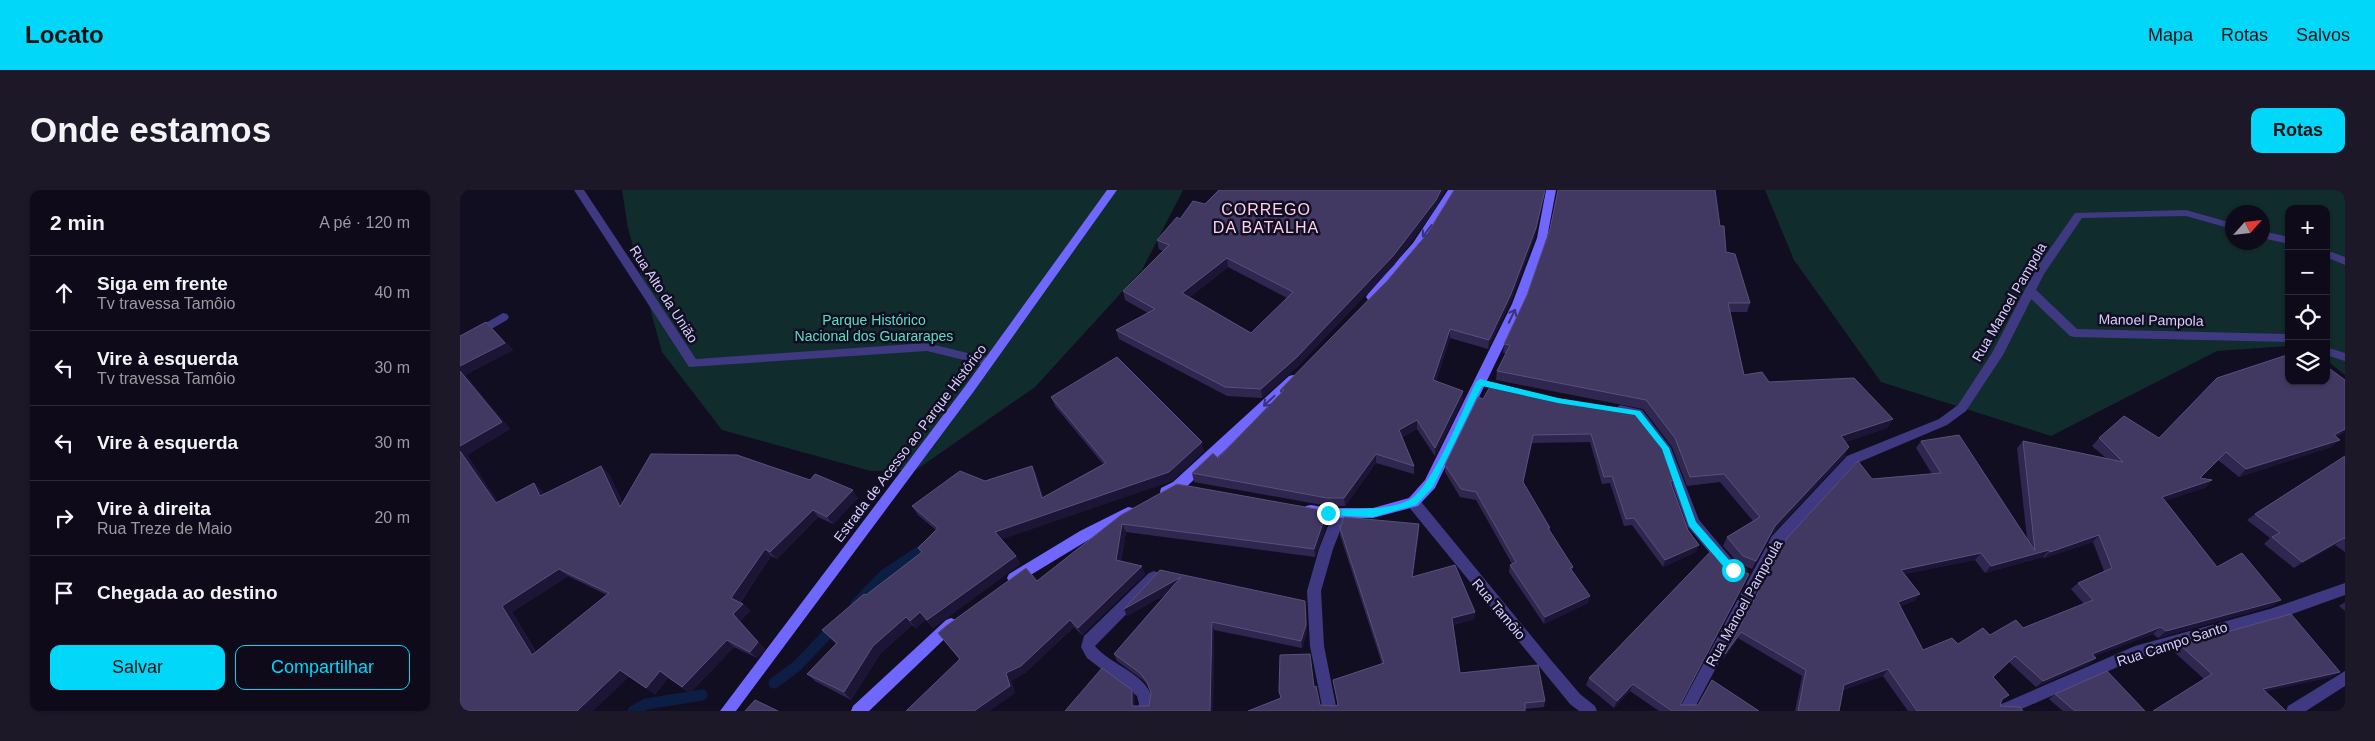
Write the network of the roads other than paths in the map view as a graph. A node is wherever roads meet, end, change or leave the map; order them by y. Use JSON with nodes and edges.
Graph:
{"nodes":[{"id":1,"x":579,"y":190,"type":"edge"},
{"id":2,"x":1112,"y":190,"type":"edge"},
{"id":3,"x":1453,"y":190,"type":"edge"},
{"id":4,"x":1551,"y":190,"type":"edge"},
{"id":5,"x":2225,"y":224,"type":"edge"},
{"id":6,"x":2270,"y":236,"type":"edge"},
{"id":7,"x":2285,"y":239,"type":"edge"},
{"id":8,"x":2330,"y":255,"type":"edge"},
{"id":9,"x":2345,"y":261,"type":"edge"},
{"id":10,"x":2030,"y":291,"type":"junction"},
{"id":11,"x":1364,"y":305,"type":"edge"},
{"id":12,"x":503,"y":317,"type":"dead end"},
{"id":13,"x":2285,"y":338,"type":"edge"},
{"id":14,"x":460,"y":343,"type":"edge"},
{"id":15,"x":2330,"y":352,"type":"edge"},
{"id":16,"x":2345,"y":357,"type":"edge"},
{"id":17,"x":988,"y":362,"type":"junction"},
{"id":18,"x":1303,"y":370,"type":"edge"},
{"id":19,"x":1962,"y":408,"type":"joint"},
{"id":20,"x":1611,"y":409,"type":"edge"},
{"id":21,"x":1178,"y":486,"type":"junction"},
{"id":22,"x":1197,"y":489,"type":"edge"},
{"id":23,"x":1413,"y":502,"type":"junction"},
{"id":24,"x":1300,"y":508,"type":"edge"},
{"id":25,"x":1340,"y":513,"type":"junction"},
{"id":26,"x":1154,"y":577,"type":"edge"},
{"id":27,"x":1756,"y":578,"type":"junction"},
{"id":28,"x":1003,"y":586,"type":"edge"},
{"id":29,"x":2345,"y":589,"type":"edge"},
{"id":30,"x":960,"y":618,"type":"edge"},
{"id":31,"x":2345,"y":678,"type":"edge"},
{"id":32,"x":727,"y":711,"type":"edge"},
{"id":33,"x":858,"y":711,"type":"edge"},
{"id":34,"x":1144,"y":711,"type":"edge"},
{"id":35,"x":1330,"y":711,"type":"edge"},
{"id":36,"x":1590,"y":711,"type":"edge"},
{"id":37,"x":1685,"y":711,"type":"edge"},
{"id":38,"x":2002,"y":711,"type":"edge"},
{"id":39,"x":2293,"y":711,"type":"edge"}],
"edges":[{"from":1,"to":17,"type":"street","name":"Rua Alto da União"},
{"from":2,"to":17,"type":"street","name":"Estrada de Acesso ao Parque Histórico"},
{"from":3,"to":11,"type":"street","one_way":true},
{"from":23,"to":4,"type":"street","one_way":true},
{"from":5,"to":10,"type":"street","name":"Rua Manoel Pampola"},
{"from":6,"to":7,"type":"street"},
{"from":8,"to":9,"type":"street"},
{"from":10,"to":13,"type":"street","name":"Manoel Pampola"},
{"from":10,"to":19,"type":"street","name":"Rua Manoel Pampola"},
{"from":12,"to":14,"type":"street"},
{"from":15,"to":16,"type":"street"},
{"from":17,"to":32,"type":"street","name":"Estrada de Acesso ao Parque Histórico"},
{"from":18,"to":21,"type":"street","one_way":true},
{"from":19,"to":27,"type":"street","name":"Rua Manoel Pampoula"},
{"from":20,"to":27,"type":"street"},
{"from":21,"to":22,"type":"street"},
{"from":21,"to":28,"type":"street"},
{"from":23,"to":25,"type":"street"},
{"from":23,"to":36,"type":"street","name":"Rua Tamôio"},
{"from":24,"to":25,"type":"street"},
{"from":25,"to":35,"type":"street"},
{"from":26,"to":34,"type":"street"},
{"from":27,"to":37,"type":"street","name":"Rua Manoel Pampoula"},
{"from":29,"to":38,"type":"street","name":"Rua Campo Santo"},
{"from":30,"to":33,"type":"street"},
{"from":31,"to":39,"type":"street"}]}
